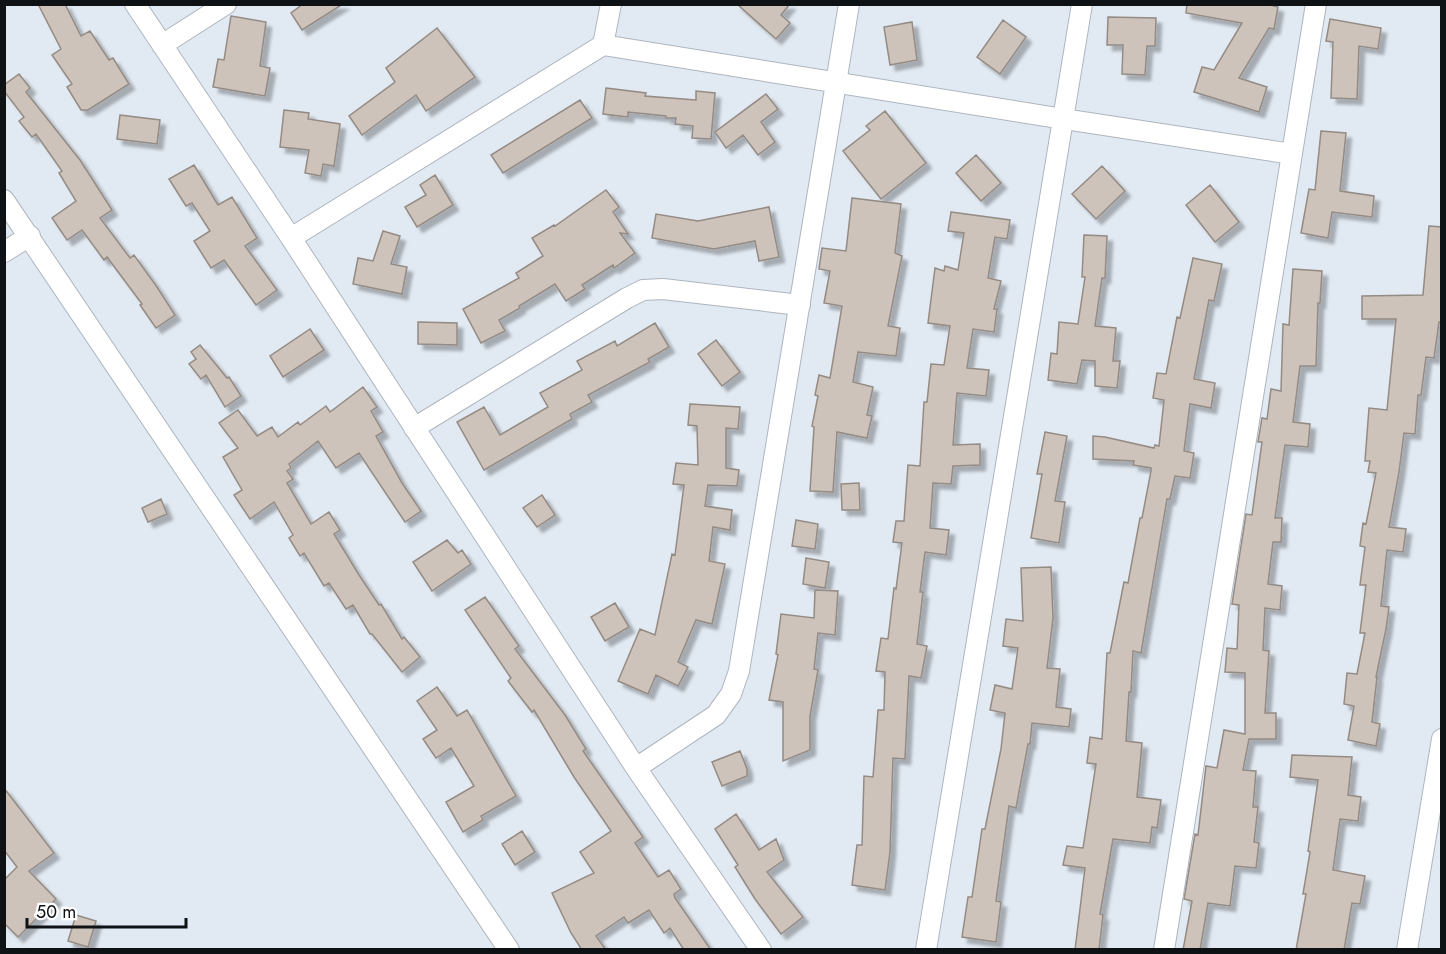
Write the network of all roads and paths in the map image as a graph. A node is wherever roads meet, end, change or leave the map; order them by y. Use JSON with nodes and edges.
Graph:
{"nodes":[{"id":1,"x":135,"y":4,"type":"edge"},
{"id":2,"x":226,"y":4,"type":"edge"},
{"id":3,"x":611,"y":4,"type":"edge"},
{"id":4,"x":849,"y":4,"type":"edge"},
{"id":5,"x":1082,"y":4,"type":"edge"},
{"id":6,"x":1316,"y":4,"type":"edge"},
{"id":7,"x":162,"y":45,"type":"junction"},
{"id":8,"x":603,"y":45,"type":"junction"},
{"id":9,"x":837,"y":82,"type":"junction"},
{"id":10,"x":1064,"y":119,"type":"junction"},
{"id":11,"x":1292,"y":154,"type":"junction"},
{"id":12,"x":4,"y":200,"type":"edge"},
{"id":13,"x":30,"y":236,"type":"junction"},
{"id":14,"x":291,"y":238,"type":"junction"},
{"id":15,"x":4,"y":252,"type":"edge"},
{"id":16,"x":800,"y":305,"type":"junction"},
{"id":17,"x":414,"y":428,"type":"junction"},
{"id":18,"x":1442,"y":739,"type":"edge"},
{"id":19,"x":636,"y":768,"type":"junction"},
{"id":20,"x":509,"y":950,"type":"edge"},
{"id":21,"x":761,"y":950,"type":"edge"},
{"id":22,"x":926,"y":950,"type":"edge"},
{"id":23,"x":1164,"y":950,"type":"edge"},
{"id":24,"x":1407,"y":950,"type":"edge"}],
"edges":[{"from":1,"to":7,"type":"street"},
{"from":2,"to":7,"type":"street"},
{"from":3,"to":8,"type":"street"},
{"from":4,"to":9,"type":"street"},
{"from":5,"to":10,"type":"street"},
{"from":6,"to":11,"type":"street"},
{"from":7,"to":14,"type":"street"},
{"from":8,"to":9,"type":"street"},
{"from":8,"to":14,"type":"street"},
{"from":9,"to":10,"type":"street"},
{"from":9,"to":16,"type":"street"},
{"from":10,"to":11,"type":"street"},
{"from":10,"to":22,"type":"street"},
{"from":11,"to":23,"type":"street"},
{"from":12,"to":13,"type":"street"},
{"from":13,"to":15,"type":"street"},
{"from":13,"to":20,"type":"street"},
{"from":14,"to":17,"type":"street"},
{"from":16,"to":17,"type":"street"},
{"from":16,"to":19,"type":"street"},
{"from":17,"to":19,"type":"street"},
{"from":18,"to":24,"type":"street"},
{"from":19,"to":21,"type":"street"}]}
